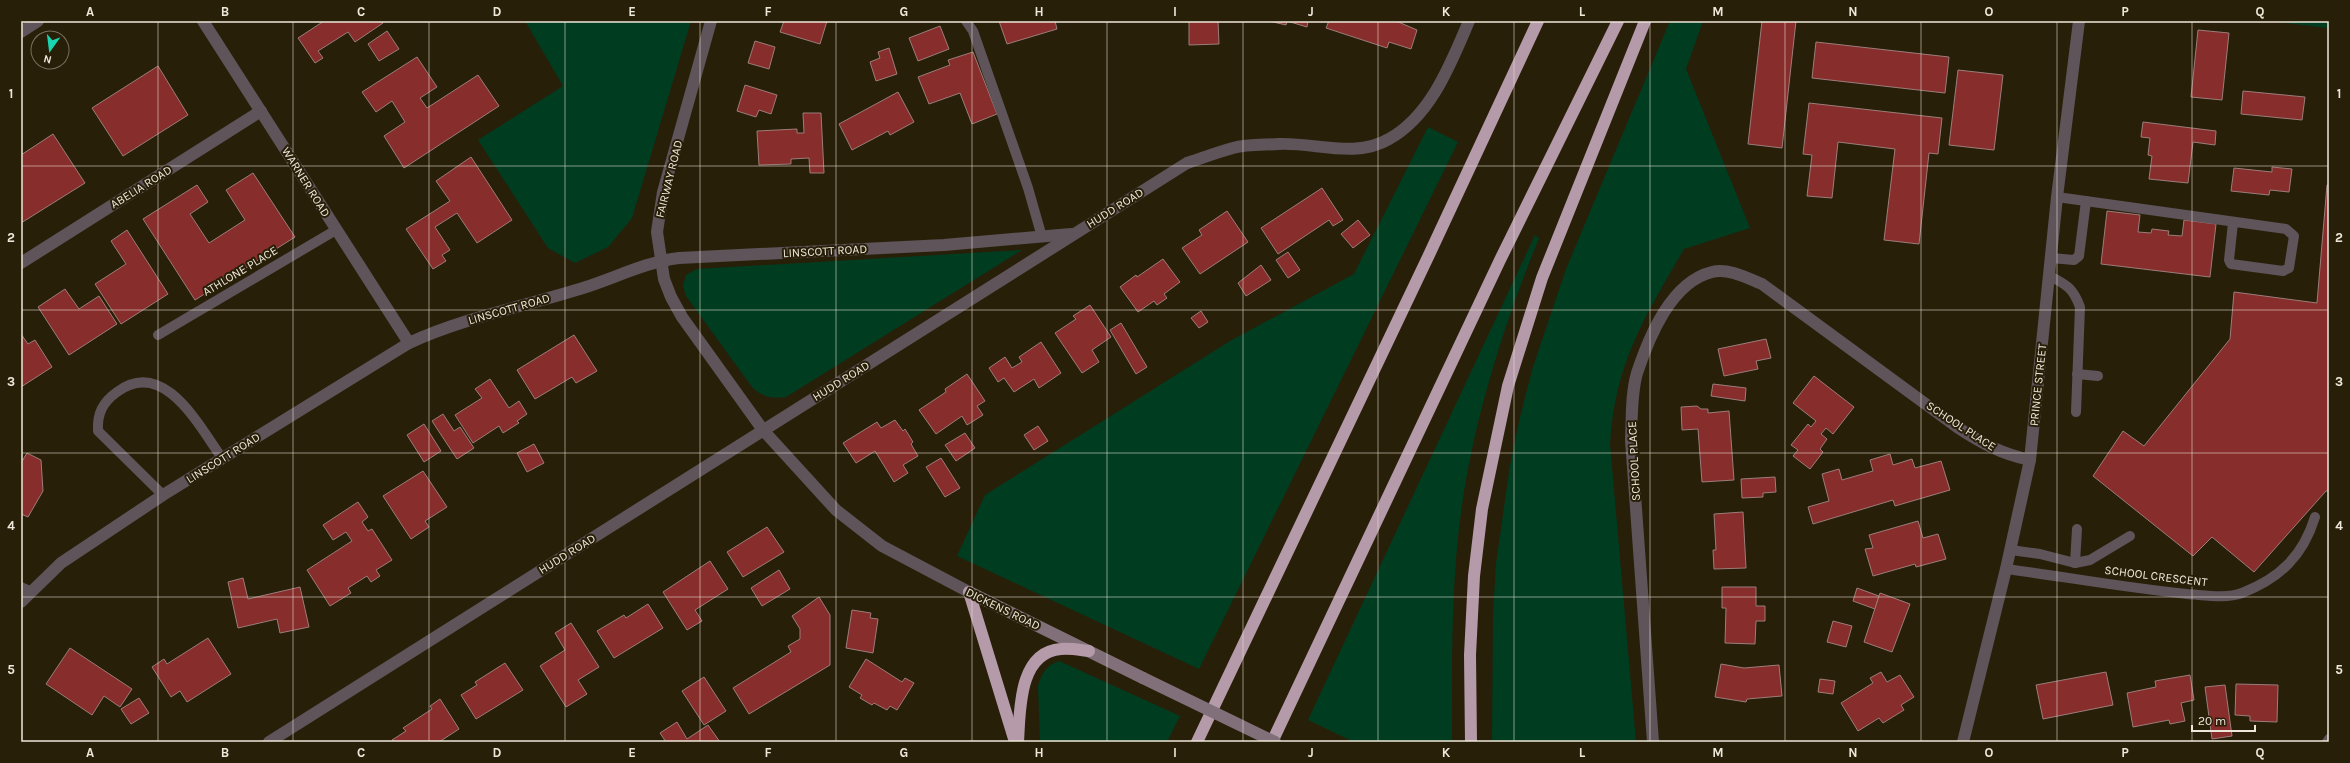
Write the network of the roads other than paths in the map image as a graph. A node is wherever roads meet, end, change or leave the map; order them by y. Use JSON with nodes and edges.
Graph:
{"nodes":[{"id":1,"x":38,"y":21,"type":"edge"},
{"id":2,"x":203,"y":21,"type":"edge"},
{"id":3,"x":711,"y":21,"type":"edge"},
{"id":4,"x":966,"y":21,"type":"edge"},
{"id":5,"x":1469,"y":21,"type":"edge"},
{"id":6,"x":1538,"y":21,"type":"edge"},
{"id":7,"x":1618,"y":21,"type":"edge"},
{"id":8,"x":1644,"y":21,"type":"edge"},
{"id":9,"x":2078,"y":21,"type":"edge"},
{"id":10,"x":21,"y":32,"type":"edge"},
{"id":11,"x":261,"y":111,"type":"junction"},
{"id":12,"x":2057,"y":197,"type":"junction"},
{"id":13,"x":2086,"y":201,"type":"junction"},
{"id":14,"x":2233,"y":223,"type":"junction"},
{"id":15,"x":336,"y":230,"type":"junction"},
{"id":16,"x":1074,"y":234,"type":"junction"},
{"id":17,"x":1042,"y":237,"type":"junction"},
{"id":18,"x":2051,"y":258,"type":"junction"},
{"id":19,"x":661,"y":260,"type":"junction"},
{"id":20,"x":21,"y":263,"type":"edge"},
{"id":21,"x":2050,"y":276,"type":"junction"},
{"id":22,"x":158,"y":335,"type":"dead end"},
{"id":23,"x":409,"y":343,"type":"junction"},
{"id":24,"x":2077,"y":374,"type":"junction"},
{"id":25,"x":2098,"y":376,"type":"dead end"},
{"id":26,"x":2076,"y":412,"type":"dead end"},
{"id":27,"x":762,"y":430,"type":"junction"},
{"id":28,"x":222,"y":458,"type":"junction"},
{"id":29,"x":2030,"y":460,"type":"junction"},
{"id":30,"x":163,"y":495,"type":"junction"},
{"id":31,"x":2315,"y":517,"type":"dead end"},
{"id":32,"x":2077,"y":529,"type":"dead end"},
{"id":33,"x":2130,"y":536,"type":"dead end"},
{"id":34,"x":2011,"y":550,"type":"junction"},
{"id":35,"x":2075,"y":563,"type":"junction"},
{"id":36,"x":2006,"y":569,"type":"junction"},
{"id":37,"x":26,"y":589,"type":"edge"},
{"id":38,"x":969,"y":592,"type":"junction"},
{"id":39,"x":21,"y":602,"type":"edge"},
{"id":40,"x":1089,"y":651,"type":"junction"},
{"id":41,"x":2329,"y":739,"type":"edge"},
{"id":42,"x":1472,"y":740,"type":"edge"},
{"id":43,"x":269,"y":742,"type":"edge"},
{"id":44,"x":1016,"y":742,"type":"edge"},
{"id":45,"x":1197,"y":742,"type":"edge"},
{"id":46,"x":1272,"y":742,"type":"edge"},
{"id":47,"x":1275,"y":742,"type":"edge"},
{"id":48,"x":1653,"y":742,"type":"edge"},
{"id":49,"x":1963,"y":742,"type":"edge"},
{"id":50,"x":2327,"y":742,"type":"edge"}],
"edges":[{"from":1,"to":10,"type":"street"},
{"from":2,"to":11,"type":"street","name":"WARNER ROAD"},
{"from":3,"to":19,"type":"street","name":"FAIRWAY ROAD"},
{"from":4,"to":17,"type":"lane"},
{"from":5,"to":16,"type":"street","name":"HUDD ROAD"},
{"from":6,"to":45,"type":"highway"},
{"from":7,"to":46,"type":"highway"},
{"from":8,"to":42,"type":"highway"},
{"from":9,"to":12,"type":"street","name":"PRINCE STREET"},
{"from":11,"to":15,"type":"street","name":"WARNER ROAD"},
{"from":11,"to":20,"type":"street","name":"ABELIA ROAD"},
{"from":12,"to":13,"type":"lane"},
{"from":12,"to":18,"type":"street","name":"PRINCE STREET"},
{"from":13,"to":14,"type":"lane"},
{"from":13,"to":18,"type":"lane"},
{"from":14,"to":14,"type":"lane"},
{"from":15,"to":22,"type":"lane","name":"ATHLONE PLACE"},
{"from":15,"to":23,"type":"street","name":"WARNER ROAD"},
{"from":16,"to":17,"type":"street","name":"LINSCOTT ROAD"},
{"from":16,"to":27,"type":"street","name":"HUDD ROAD"},
{"from":17,"to":19,"type":"street","name":"LINSCOTT ROAD"},
{"from":18,"to":21,"type":"street","name":"PRINCE STREET"},
{"from":19,"to":23,"type":"street","name":"LINSCOTT ROAD"},
{"from":19,"to":27,"type":"street","name":"FAIRWAY ROAD"},
{"from":21,"to":24,"type":"lane"},
{"from":21,"to":29,"type":"street","name":"PRINCE STREET"},
{"from":23,"to":28,"type":"street","name":"LINSCOTT ROAD"},
{"from":24,"to":25,"type":"lane"},
{"from":24,"to":26,"type":"lane"},
{"from":27,"to":38,"type":"street","name":"DICKENS ROAD"},
{"from":27,"to":43,"type":"street","name":"HUDD ROAD"},
{"from":28,"to":30,"type":"street","name":"LINSCOTT ROAD"},
{"from":28,"to":30,"type":"lane"},
{"from":29,"to":34,"type":"street","name":"PRINCE STREET"},
{"from":29,"to":48,"type":"street","name":"SCHOOL PLACE"},
{"from":30,"to":37,"type":"street","name":"LINSCOTT ROAD"},
{"from":31,"to":36,"type":"lane","name":"SCHOOL CRESCENT"},
{"from":32,"to":35,"type":"lane"},
{"from":33,"to":35,"type":"lane"},
{"from":34,"to":35,"type":"lane"},
{"from":34,"to":36,"type":"street","name":"PRINCE STREET"},
{"from":36,"to":49,"type":"street","name":"PRINCE STREET"},
{"from":37,"to":39,"type":"street","name":"LINSCOTT ROAD"},
{"from":38,"to":40,"type":"street","name":"DICKENS ROAD"},
{"from":38,"to":44,"type":"highway"},
{"from":40,"to":44,"type":"highway"},
{"from":40,"to":47,"type":"street","name":"DICKENS ROAD","bridge":true},
{"from":41,"to":50,"type":"lane"}]}
